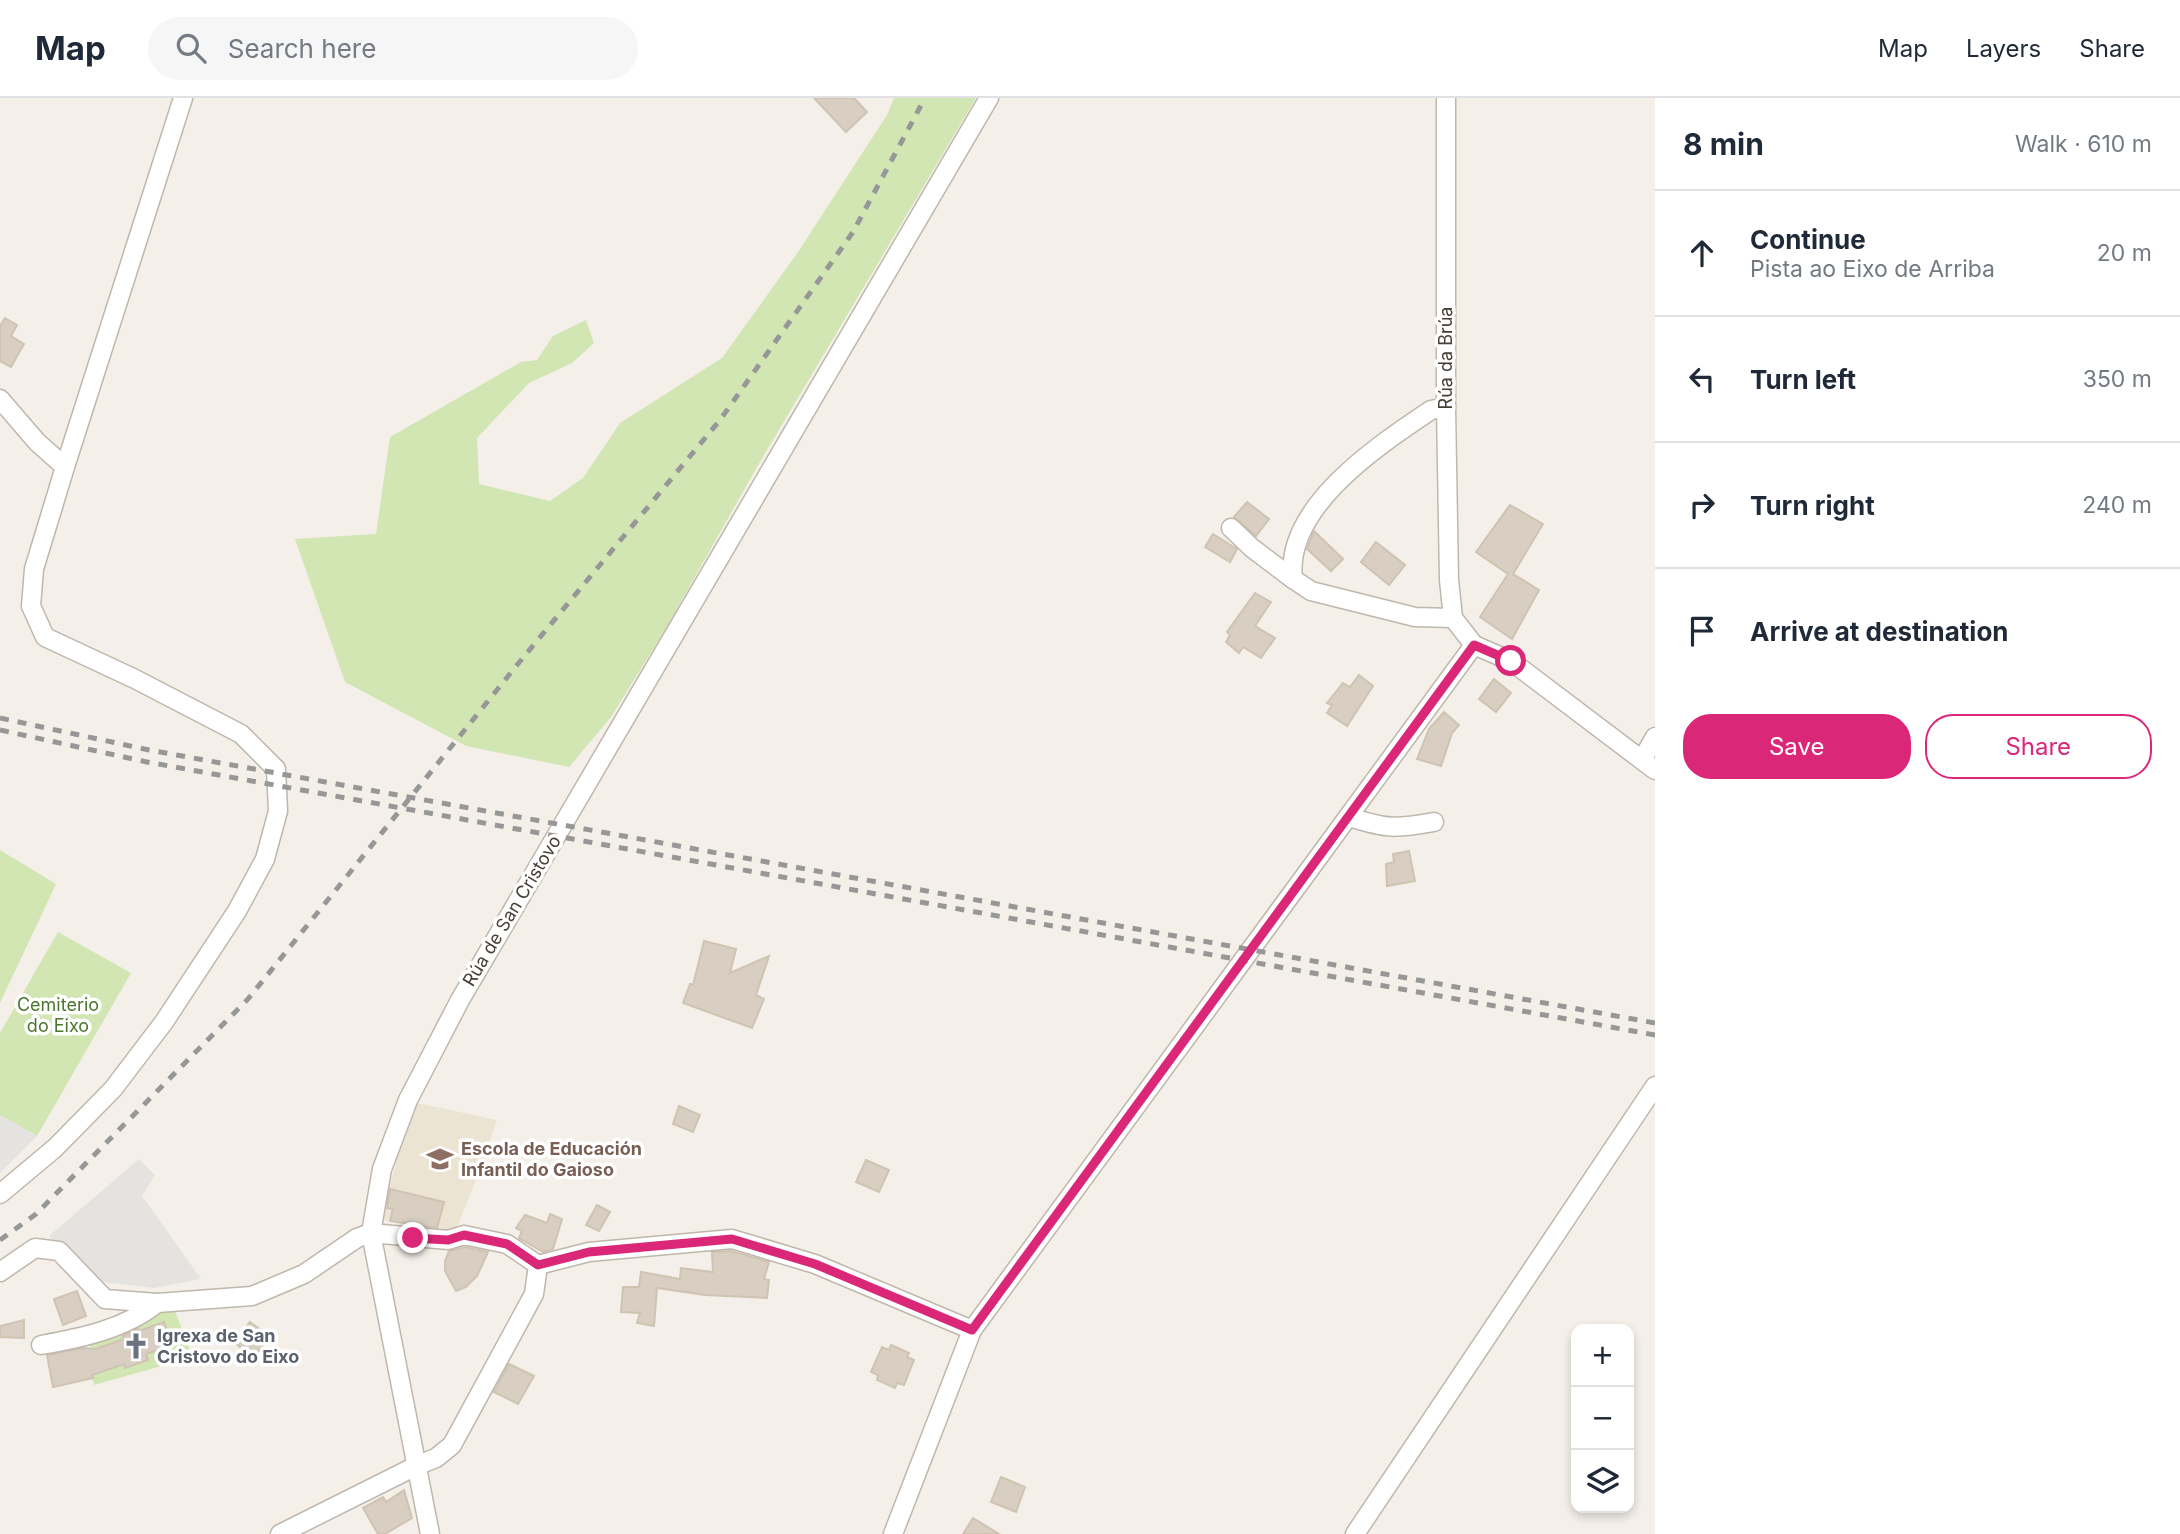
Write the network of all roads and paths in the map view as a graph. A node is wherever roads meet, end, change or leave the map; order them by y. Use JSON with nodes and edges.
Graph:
{"nodes":[{"id":1,"x":183,"y":98,"type":"edge"},
{"id":2,"x":989,"y":98,"type":"edge"},
{"id":3,"x":1447,"y":98,"type":"edge"},
{"id":4,"x":0,"y":399,"type":"edge"},
{"id":5,"x":1446,"y":407,"type":"junction"},
{"id":6,"x":65,"y":467,"type":"junction"},
{"id":7,"x":1231,"y":528,"type":"dead end"},
{"id":8,"x":1293,"y":579,"type":"junction"},
{"id":9,"x":1453,"y":618,"type":"junction"},
{"id":10,"x":1474,"y":645,"type":"junction"},
{"id":11,"x":1655,"y":737,"type":"edge"},
{"id":12,"x":1648,"y":765,"type":"edge"},
{"id":13,"x":1349,"y":817,"type":"junction"},
{"id":14,"x":1434,"y":822,"type":"dead end"},
{"id":15,"x":1655,"y":1086,"type":"edge"},
{"id":16,"x":0,"y":1194,"type":"edge"},
{"id":17,"x":371,"y":1233,"type":"junction"},
{"id":18,"x":538,"y":1265,"type":"junction"},
{"id":19,"x":0,"y":1272,"type":"edge"},
{"id":20,"x":157,"y":1303,"type":"junction"},
{"id":21,"x":972,"y":1330,"type":"junction"},
{"id":22,"x":41,"y":1345,"type":"dead end"},
{"id":23,"x":418,"y":1465,"type":"junction"},
{"id":24,"x":280,"y":1534,"type":"edge"},
{"id":25,"x":430,"y":1534,"type":"edge"},
{"id":26,"x":893,"y":1534,"type":"edge"},
{"id":27,"x":1355,"y":1534,"type":"edge"}],
"edges":[{"from":1,"to":6,"type":"street"},
{"from":2,"to":17,"type":"street","name":"Rúa de San Cristovo"},
{"from":3,"to":5,"type":"street","name":"Rúa da Brúa"},
{"from":4,"to":6,"type":"street"},
{"from":5,"to":8,"type":"street"},
{"from":5,"to":9,"type":"street","name":"Rúa da Brúa"},
{"from":6,"to":16,"type":"street"},
{"from":7,"to":8,"type":"street"},
{"from":8,"to":9,"type":"street"},
{"from":9,"to":10,"type":"street"},
{"from":10,"to":12,"type":"street"},
{"from":10,"to":13,"type":"street"},
{"from":11,"to":12,"type":"street"},
{"from":13,"to":14,"type":"street"},
{"from":13,"to":21,"type":"street"},
{"from":15,"to":27,"type":"street"},
{"from":17,"to":18,"type":"street"},
{"from":17,"to":20,"type":"street"},
{"from":17,"to":23,"type":"street","name":"Rúa de San Cristovo"},
{"from":18,"to":21,"type":"street"},
{"from":18,"to":23,"type":"street"},
{"from":19,"to":20,"type":"street"},
{"from":20,"to":22,"type":"street"},
{"from":21,"to":26,"type":"street"},
{"from":23,"to":24,"type":"street"},
{"from":23,"to":25,"type":"street","name":"Rúa de San Cristovo"}]}
